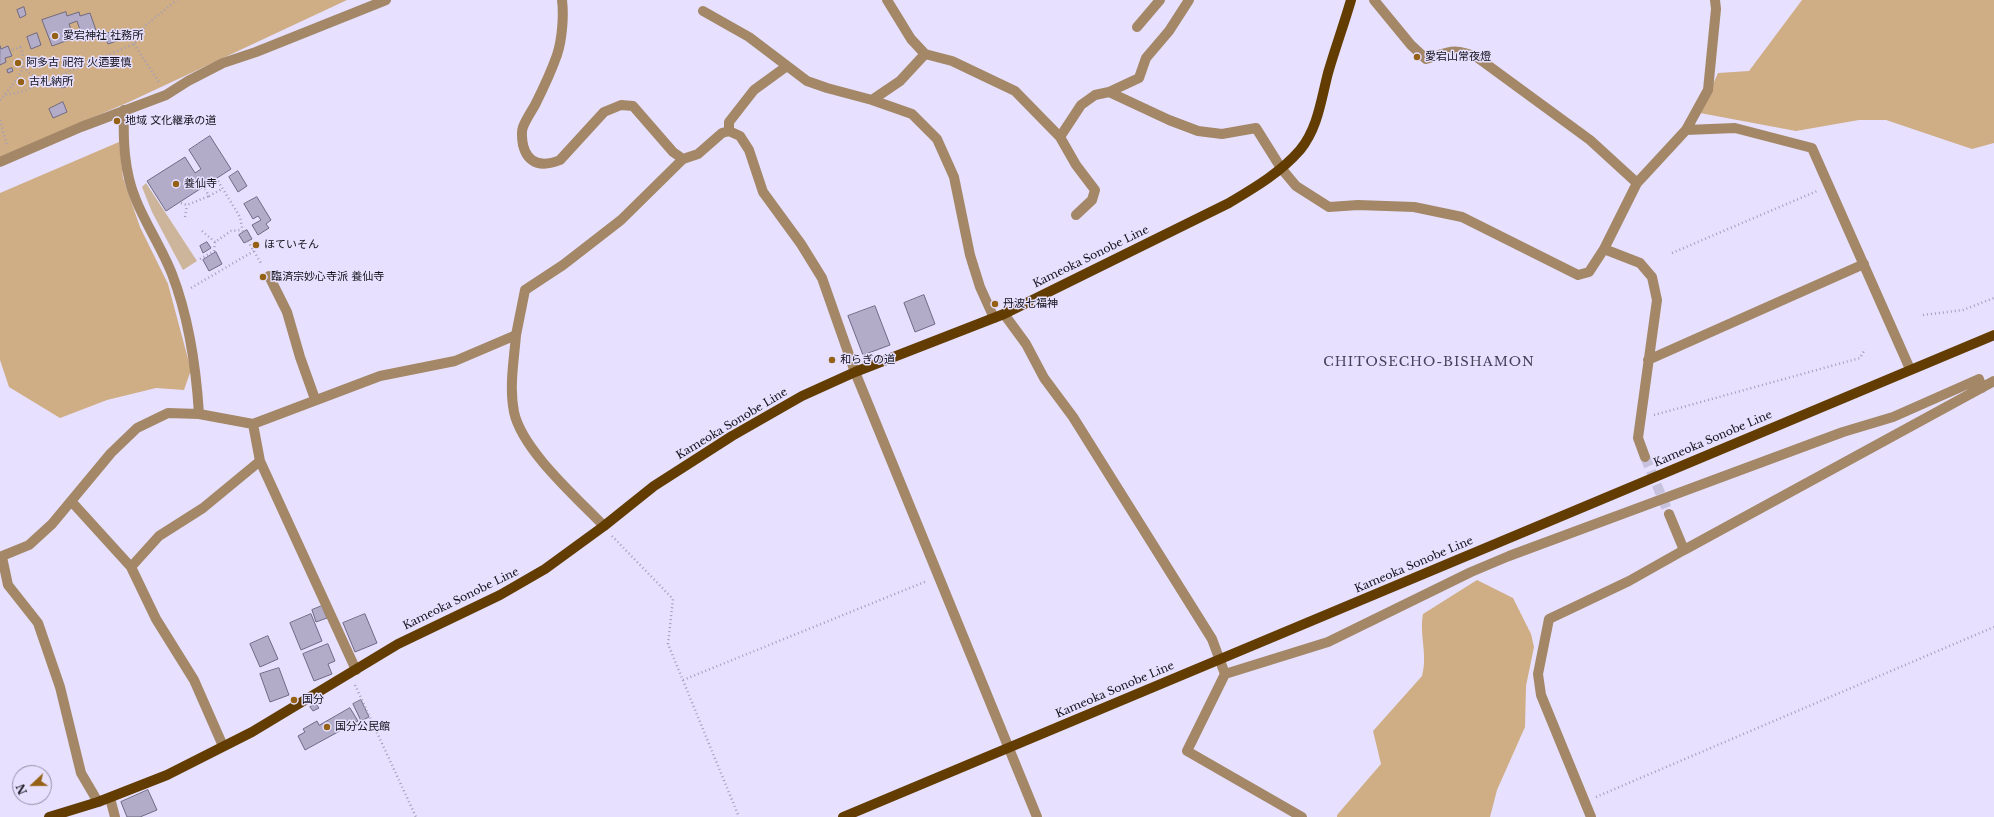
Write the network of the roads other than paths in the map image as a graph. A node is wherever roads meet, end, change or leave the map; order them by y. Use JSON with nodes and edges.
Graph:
{"nodes":[{"id":1,"x":386,"y":0,"type":"edge"},
{"id":2,"x":562,"y":0,"type":"edge"},
{"id":3,"x":887,"y":0,"type":"edge"},
{"id":4,"x":1160,"y":0,"type":"edge"},
{"id":5,"x":1189,"y":0,"type":"edge"},
{"id":6,"x":1351,"y":0,"type":"edge"},
{"id":7,"x":1374,"y":0,"type":"edge"},
{"id":8,"x":1715,"y":0,"type":"edge"},
{"id":9,"x":703,"y":11,"type":"dead end"},
{"id":10,"x":1136,"y":27,"type":"dead end"},
{"id":11,"x":925,"y":54,"type":"junction"},
{"id":12,"x":787,"y":66,"type":"junction"},
{"id":13,"x":1109,"y":92,"type":"junction"},
{"id":14,"x":872,"y":100,"type":"junction"},
{"id":15,"x":124,"y":110,"type":"junction"},
{"id":16,"x":1686,"y":130,"type":"junction"},
{"id":17,"x":729,"y":131,"type":"junction"},
{"id":18,"x":1060,"y":137,"type":"junction"},
{"id":19,"x":683,"y":159,"type":"junction"},
{"id":20,"x":0,"y":162,"type":"edge"},
{"id":21,"x":1281,"y":168,"type":"junction"},
{"id":22,"x":1637,"y":183,"type":"junction"},
{"id":23,"x":1076,"y":215,"type":"dead end"},
{"id":24,"x":1604,"y":250,"type":"junction"},
{"id":25,"x":1864,"y":264,"type":"junction"},
{"id":26,"x":269,"y":276,"type":"dead end"},
{"id":27,"x":1004,"y":314,"type":"junction"},
{"id":28,"x":994,"y":318,"type":"junction"},
{"id":29,"x":516,"y":335,"type":"junction"},
{"id":30,"x":1994,"y":335,"type":"edge"},
{"id":31,"x":1648,"y":360,"type":"junction"},
{"id":32,"x":1910,"y":369,"type":"junction"},
{"id":33,"x":854,"y":372,"type":"junction"},
{"id":34,"x":1994,"y":381,"type":"edge"},
{"id":35,"x":1982,"y":388,"type":"junction"},
{"id":36,"x":315,"y":400,"type":"junction"},
{"id":37,"x":199,"y":414,"type":"junction"},
{"id":38,"x":253,"y":424,"type":"junction"},
{"id":39,"x":1645,"y":457,"type":"tunnel mouth"},
{"id":40,"x":260,"y":461,"type":"junction"},
{"id":41,"x":71,"y":501,"type":"junction"},
{"id":42,"x":1669,"y":514,"type":"tunnel mouth"},
{"id":43,"x":604,"y":526,"type":"junction"},
{"id":44,"x":1684,"y":550,"type":"junction"},
{"id":45,"x":1,"y":556,"type":"edge"},
{"id":46,"x":131,"y":567,"type":"junction"},
{"id":47,"x":1218,"y":659,"type":"junction"},
{"id":48,"x":353,"y":672,"type":"junction"},
{"id":49,"x":1225,"y":674,"type":"junction"},
{"id":50,"x":223,"y":746,"type":"junction"},
{"id":51,"x":1009,"y":748,"type":"junction"},
{"id":52,"x":110,"y":798,"type":"junction"},
{"id":53,"x":98,"y":802,"type":"junction"},
{"id":54,"x":49,"y":817,"type":"edge"},
{"id":55,"x":115,"y":817,"type":"edge"},
{"id":56,"x":843,"y":817,"type":"edge"},
{"id":57,"x":1037,"y":817,"type":"edge"},
{"id":58,"x":1302,"y":817,"type":"edge"},
{"id":59,"x":1592,"y":817,"type":"edge"}],
"edges":[{"from":1,"to":15,"type":"street"},
{"from":2,"to":19,"type":"street"},
{"from":3,"to":11,"type":"street"},
{"from":4,"to":10,"type":"street"},
{"from":5,"to":13,"type":"street"},
{"from":6,"to":21,"type":"main road","name":"Kameoka Sonobe Line"},
{"from":7,"to":22,"type":"street"},
{"from":8,"to":16,"type":"street"},
{"from":9,"to":12,"type":"street"},
{"from":11,"to":14,"type":"street"},
{"from":11,"to":18,"type":"street"},
{"from":12,"to":14,"type":"street"},
{"from":12,"to":17,"type":"street"},
{"from":13,"to":18,"type":"street"},
{"from":13,"to":21,"type":"street"},
{"from":14,"to":28,"type":"street"},
{"from":15,"to":20,"type":"street"},
{"from":15,"to":37,"type":"street"},
{"from":16,"to":22,"type":"street"},
{"from":16,"to":25,"type":"street"},
{"from":17,"to":19,"type":"street"},
{"from":17,"to":33,"type":"street"},
{"from":18,"to":23,"type":"street"},
{"from":19,"to":29,"type":"street"},
{"from":21,"to":24,"type":"street"},
{"from":21,"to":27,"type":"main road","name":"Kameoka Sonobe Line"},
{"from":22,"to":24,"type":"street"},
{"from":24,"to":31,"type":"street"},
{"from":25,"to":31,"type":"street"},
{"from":25,"to":32,"type":"street"},
{"from":26,"to":36,"type":"street"},
{"from":27,"to":28,"type":"main road","name":"Kameoka Sonobe Line"},
{"from":27,"to":47,"type":"street"},
{"from":28,"to":33,"type":"main road","name":"Kameoka Sonobe Line"},
{"from":29,"to":36,"type":"street"},
{"from":29,"to":43,"type":"street"},
{"from":30,"to":32,"type":"main road","name":"Kameoka Sonobe Line"},
{"from":31,"to":39,"type":"street"},
{"from":32,"to":47,"type":"main road","name":"Kameoka Sonobe Line"},
{"from":33,"to":43,"type":"main road","name":"Kameoka Sonobe Line"},
{"from":33,"to":51,"type":"street"},
{"from":34,"to":35,"type":"street"},
{"from":35,"to":44,"type":"street"},
{"from":35,"to":49,"type":"street"},
{"from":36,"to":38,"type":"street"},
{"from":37,"to":38,"type":"street"},
{"from":37,"to":41,"type":"street"},
{"from":38,"to":40,"type":"street"},
{"from":40,"to":46,"type":"street"},
{"from":40,"to":48,"type":"street"},
{"from":41,"to":45,"type":"street"},
{"from":41,"to":46,"type":"street"},
{"from":42,"to":44,"type":"street"},
{"from":43,"to":48,"type":"main road","name":"Kameoka Sonobe Line"},
{"from":44,"to":59,"type":"street"},
{"from":45,"to":53,"type":"street"},
{"from":46,"to":50,"type":"street"},
{"from":47,"to":49,"type":"street"},
{"from":47,"to":51,"type":"main road","name":"Kameoka Sonobe Line"},
{"from":48,"to":50,"type":"main road","name":"Kameoka Sonobe Line"},
{"from":49,"to":58,"type":"street"},
{"from":50,"to":52,"type":"main road","name":"Kameoka Sonobe Line"},
{"from":51,"to":56,"type":"main road","name":"Kameoka Sonobe Line"},
{"from":51,"to":57,"type":"street"},
{"from":52,"to":53,"type":"main road","name":"Kameoka Sonobe Line"},
{"from":52,"to":55,"type":"street"},
{"from":53,"to":54,"type":"main road","name":"Kameoka Sonobe Line"}]}
